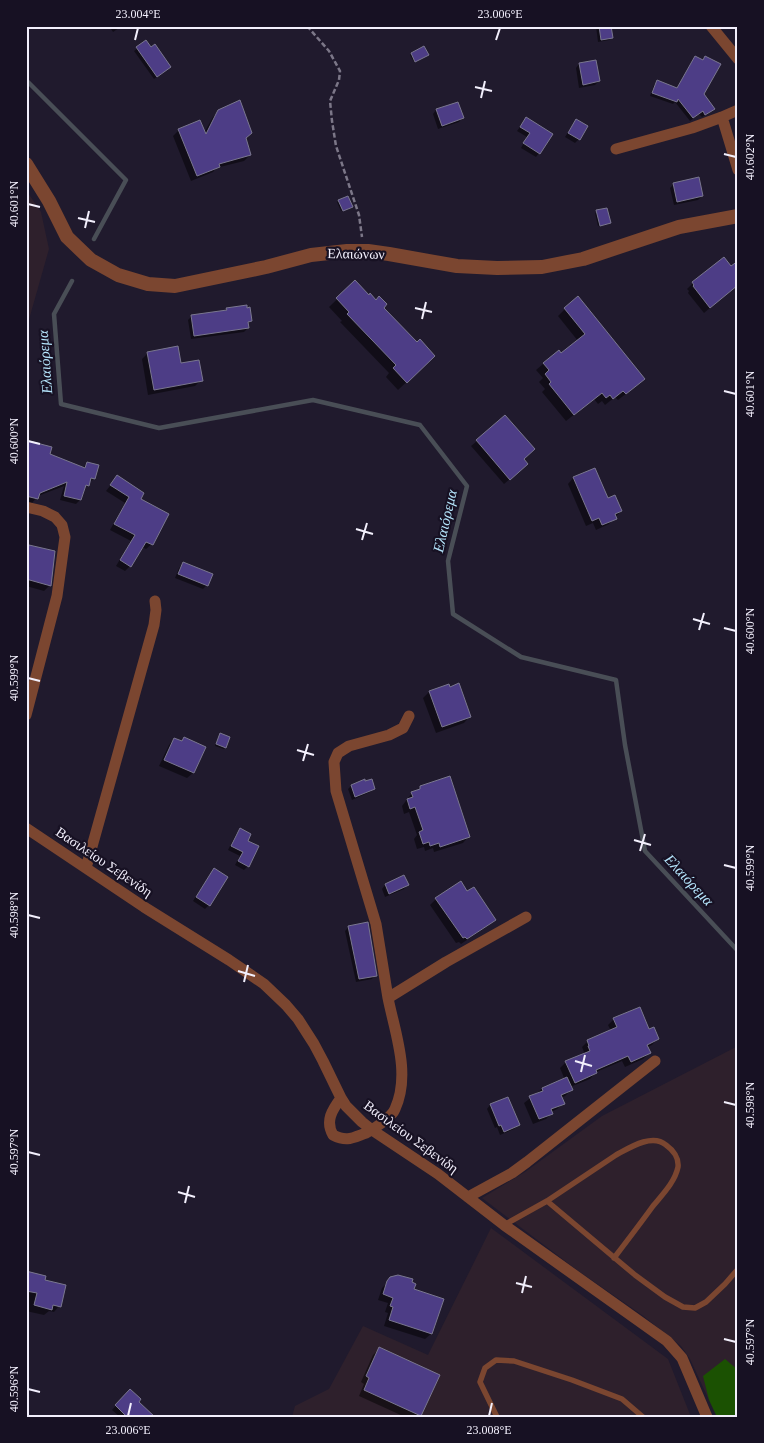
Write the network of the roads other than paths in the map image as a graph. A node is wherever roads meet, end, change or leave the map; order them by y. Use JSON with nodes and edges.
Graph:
{"nodes":[{"id":1,"x":711,"y":26,"type":"edge"},
{"id":2,"x":738,"y":59,"type":"edge"},
{"id":3,"x":738,"y":110,"type":"edge"},
{"id":4,"x":722,"y":117,"type":"junction"},
{"id":5,"x":616,"y":149,"type":"dead end"},
{"id":6,"x":26,"y":164,"type":"edge"},
{"id":7,"x":738,"y":170,"type":"edge"},
{"id":8,"x":738,"y":216,"type":"edge"},
{"id":9,"x":26,"y":507,"type":"edge"},
{"id":10,"x":155,"y":601,"type":"dead end"},
{"id":11,"x":26,"y":715,"type":"edge"},
{"id":12,"x":409,"y":716,"type":"dead end"},
{"id":13,"x":26,"y":828,"type":"edge"},
{"id":14,"x":86,"y":868,"type":"junction"},
{"id":15,"x":526,"y":917,"type":"dead end"},
{"id":16,"x":388,"y":998,"type":"junction"},
{"id":17,"x":655,"y":1061,"type":"dead end"},
{"id":18,"x":341,"y":1098,"type":"junction"},
{"id":19,"x":372,"y":1130,"type":"junction"},
{"id":20,"x":468,"y":1197,"type":"junction"},
{"id":21,"x":547,"y":1201,"type":"junction"},
{"id":22,"x":504,"y":1225,"type":"junction"},
{"id":23,"x":614,"y":1258,"type":"junction"},
{"id":24,"x":738,"y":1269,"type":"edge"},
{"id":25,"x":497,"y":1417,"type":"edge"},
{"id":26,"x":642,"y":1417,"type":"edge"},
{"id":27,"x":707,"y":1417,"type":"edge"}],
"edges":[{"from":1,"to":2,"type":"street"},
{"from":3,"to":4,"type":"street"},
{"from":4,"to":5,"type":"street"},
{"from":4,"to":7,"type":"street"},
{"from":6,"to":8,"type":"street","name":"Ελαιώνων"},
{"from":9,"to":11,"type":"street"},
{"from":10,"to":14,"type":"street"},
{"from":12,"to":16,"type":"street"},
{"from":13,"to":14,"type":"street","name":"Βασιλείου Σεβενίδη"},
{"from":14,"to":18,"type":"street","name":"Βασιλείου Σεβενίδη"},
{"from":15,"to":16,"type":"street"},
{"from":16,"to":19,"type":"street"},
{"from":17,"to":20,"type":"street"},
{"from":18,"to":19,"type":"street","name":"Βασιλείου Σεβενίδη"},
{"from":18,"to":19,"type":"street"},
{"from":19,"to":20,"type":"street","name":"Βασιλείου Σεβενίδη"},
{"from":20,"to":22,"type":"street","name":"Βασιλείου Σεβενίδη"},
{"from":21,"to":22,"type":"lane"},
{"from":21,"to":23,"type":"lane"},
{"from":21,"to":23,"type":"lane"},
{"from":22,"to":27,"type":"street","name":"Βασιλείου Σεβενίδη"},
{"from":23,"to":24,"type":"lane"},
{"from":25,"to":26,"type":"lane"}]}
